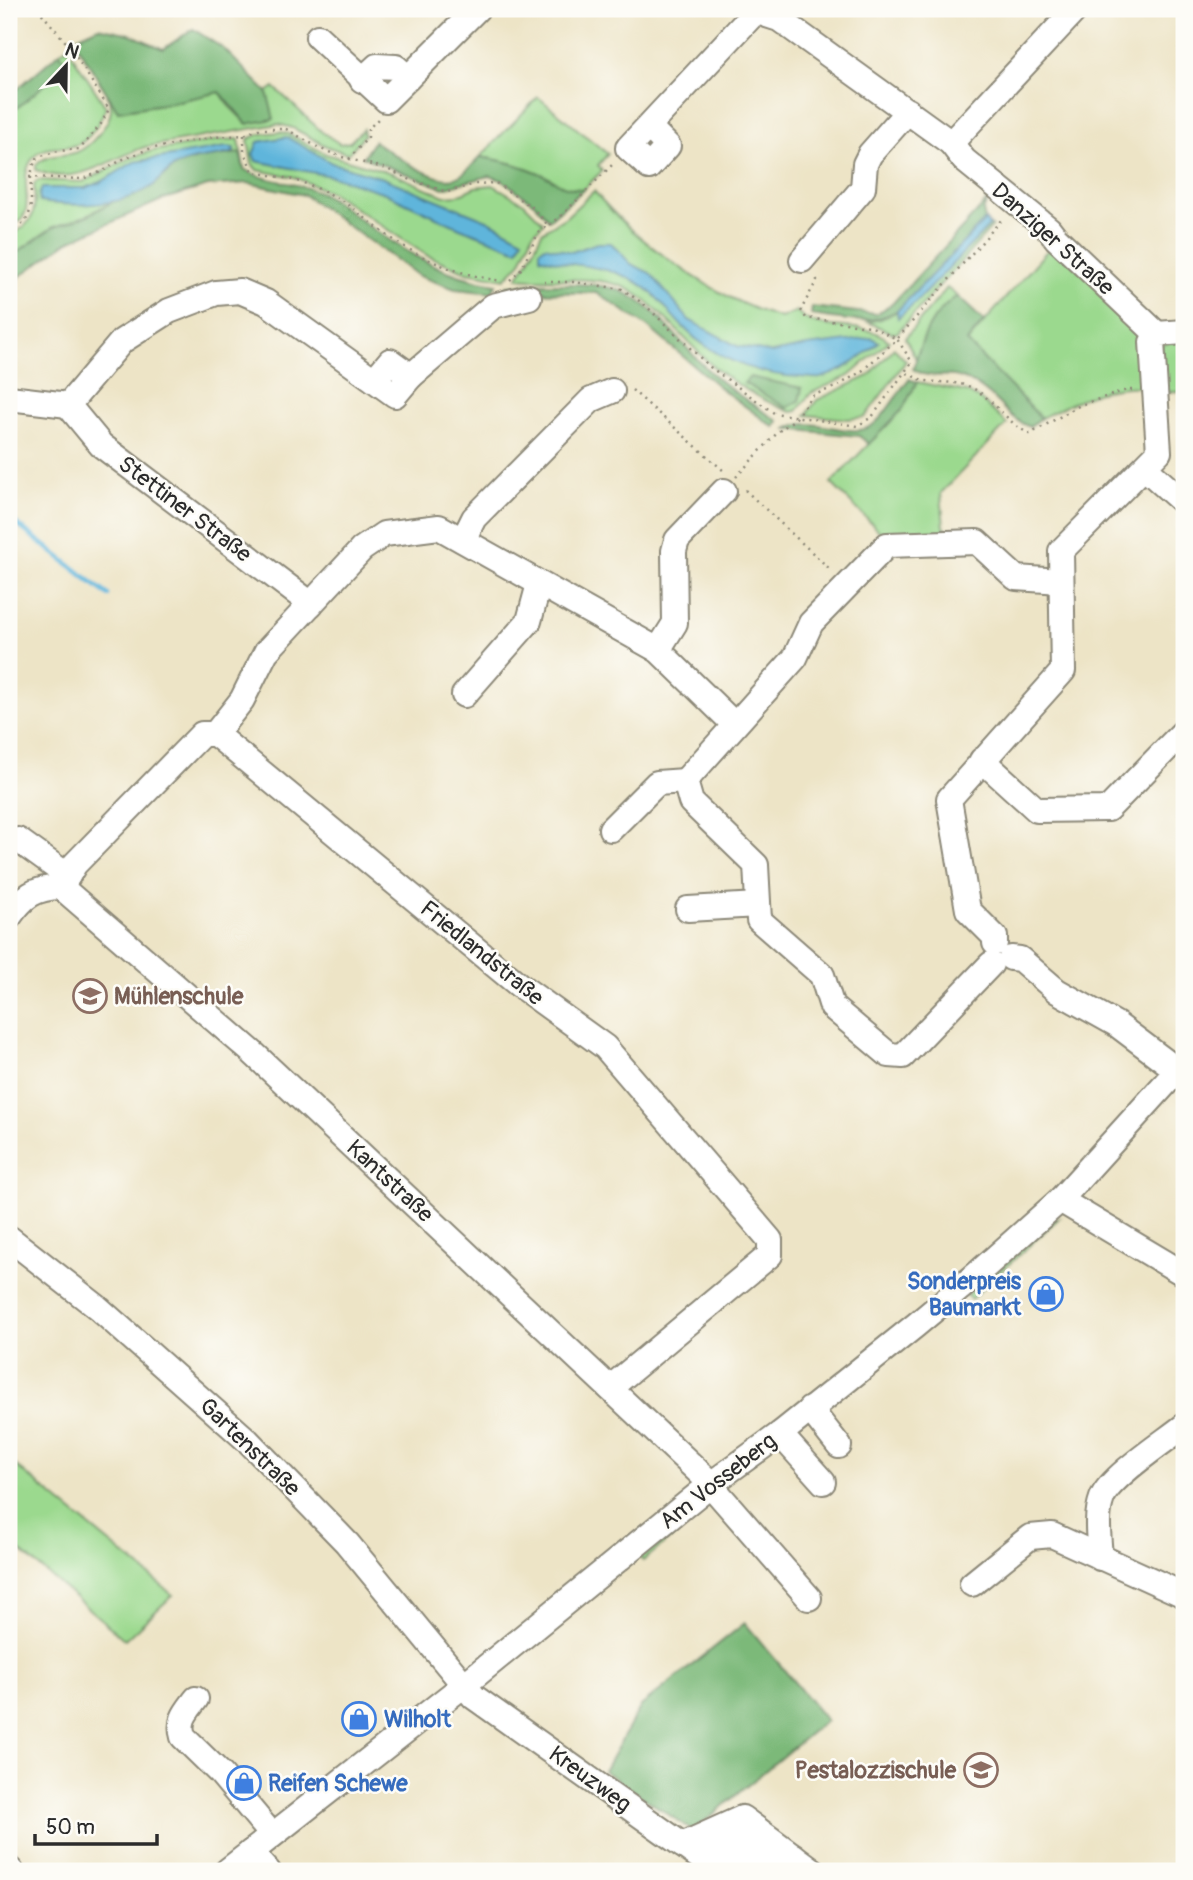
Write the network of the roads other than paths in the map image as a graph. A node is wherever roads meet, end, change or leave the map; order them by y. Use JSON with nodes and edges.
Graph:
{"nodes":[{"id":1,"x":477,"y":9,"type":"edge"},
{"id":2,"x":1076,"y":9,"type":"edge"},
{"id":3,"x":752,"y":10,"type":"edge"},
{"id":4,"x":318,"y":37,"type":"dead end"},
{"id":5,"x":908,"y":111,"type":"junction"},
{"id":6,"x":951,"y":143,"type":"junction"},
{"id":7,"x":628,"y":148,"type":"road end"},
{"id":8,"x":802,"y":260,"type":"road end"},
{"id":9,"x":531,"y":287,"type":"road end"},
{"id":10,"x":1184,"y":332,"type":"edge"},
{"id":11,"x":1157,"y":334,"type":"junction"},
{"id":12,"x":612,"y":391,"type":"dead end"},
{"id":13,"x":9,"y":398,"type":"edge"},
{"id":14,"x":68,"y":405,"type":"junction"},
{"id":15,"x":1144,"y":468,"type":"junction"},
{"id":16,"x":724,"y":491,"type":"road end"},
{"id":17,"x":1184,"y":503,"type":"edge"},
{"id":18,"x":463,"y":540,"type":"junction"},
{"id":19,"x":1061,"y":581,"type":"junction"},
{"id":20,"x":539,"y":584,"type":"junction"},
{"id":21,"x":311,"y":604,"type":"junction"},
{"id":22,"x":658,"y":650,"type":"junction"},
{"id":23,"x":464,"y":695,"type":"dead end"},
{"id":24,"x":734,"y":724,"type":"junction"},
{"id":25,"x":1184,"y":731,"type":"edge"},
{"id":26,"x":215,"y":734,"type":"junction"},
{"id":27,"x":982,"y":760,"type":"junction"},
{"id":28,"x":685,"y":781,"type":"junction"},
{"id":29,"x":611,"y":829,"type":"dead end"},
{"id":30,"x":18,"y":840,"type":"dead end"},
{"id":31,"x":64,"y":881,"type":"junction"},
{"id":32,"x":13,"y":903,"type":"edge"},
{"id":33,"x":758,"y":905,"type":"junction"},
{"id":34,"x":688,"y":909,"type":"dead end"},
{"id":35,"x":999,"y":955,"type":"junction"},
{"id":36,"x":1181,"y":1067,"type":"edge"},
{"id":37,"x":1060,"y":1200,"type":"junction"},
{"id":38,"x":9,"y":1238,"type":"edge"},
{"id":39,"x":1184,"y":1274,"type":"edge"},
{"id":40,"x":610,"y":1388,"type":"junction"},
{"id":41,"x":810,"y":1409,"type":"junction"},
{"id":42,"x":1184,"y":1426,"type":"edge"},
{"id":43,"x":780,"y":1434,"type":"junction"},
{"id":44,"x":839,"y":1446,"type":"dead end"},
{"id":45,"x":823,"y":1482,"type":"dead end"},
{"id":46,"x":711,"y":1484,"type":"junction"},
{"id":47,"x":1100,"y":1558,"type":"junction"},
{"id":48,"x":972,"y":1584,"type":"dead end"},
{"id":49,"x":1184,"y":1595,"type":"edge"},
{"id":50,"x":809,"y":1598,"type":"dead end"},
{"id":51,"x":464,"y":1685,"type":"junction"},
{"id":52,"x":196,"y":1699,"type":"dead end"},
{"id":53,"x":272,"y":1835,"type":"junction"},
{"id":54,"x":682,"y":1845,"type":"junction"},
{"id":55,"x":251,"y":1852,"type":"junction"},
{"id":56,"x":793,"y":1857,"type":"edge"},
{"id":57,"x":712,"y":1866,"type":"edge"},
{"id":58,"x":227,"y":1871,"type":"edge"},
{"id":59,"x":268,"y":1871,"type":"edge"},
{"id":60,"x":729,"y":1871,"type":"edge"},
{"id":61,"x":768,"y":1871,"type":"edge"}],
"edges":[{"from":1,"to":4,"type":"street"},
{"from":2,"to":6,"type":"street"},
{"from":3,"to":5,"type":"street","name":"Danziger Straße"},
{"from":3,"to":7,"type":"street"},
{"from":5,"to":6,"type":"street","name":"Danziger Straße"},
{"from":5,"to":8,"type":"street"},
{"from":6,"to":11,"type":"street","name":"Danziger Straße"},
{"from":9,"to":14,"type":"street"},
{"from":10,"to":11,"type":"street"},
{"from":11,"to":15,"type":"street"},
{"from":12,"to":18,"type":"street"},
{"from":13,"to":14,"type":"street"},
{"from":14,"to":21,"type":"street","name":"Stettiner Straße"},
{"from":15,"to":17,"type":"street"},
{"from":15,"to":19,"type":"street"},
{"from":16,"to":22,"type":"street"},
{"from":18,"to":20,"type":"street"},
{"from":18,"to":21,"type":"street"},
{"from":19,"to":24,"type":"street"},
{"from":19,"to":27,"type":"street"},
{"from":20,"to":22,"type":"street"},
{"from":20,"to":23,"type":"street"},
{"from":21,"to":26,"type":"street"},
{"from":22,"to":24,"type":"street"},
{"from":24,"to":28,"type":"street"},
{"from":25,"to":27,"type":"street"},
{"from":26,"to":31,"type":"street"},
{"from":26,"to":40,"type":"street","name":"Friedlandstraße"},
{"from":27,"to":35,"type":"street"},
{"from":28,"to":29,"type":"street"},
{"from":28,"to":33,"type":"street"},
{"from":30,"to":31,"type":"street","name":"Kantstraße"},
{"from":31,"to":32,"type":"street"},
{"from":31,"to":40,"type":"street","name":"Kantstraße"},
{"from":33,"to":34,"type":"street"},
{"from":33,"to":35,"type":"street"},
{"from":35,"to":36,"type":"street"},
{"from":36,"to":37,"type":"street","name":"Am Vosseberg"},
{"from":37,"to":39,"type":"street"},
{"from":37,"to":41,"type":"street","name":"Am Vosseberg"},
{"from":38,"to":51,"type":"street","name":"Gartenstraße"},
{"from":40,"to":46,"type":"street","name":"Kantstraße"},
{"from":41,"to":43,"type":"street","name":"Am Vosseberg"},
{"from":41,"to":44,"type":"street"},
{"from":42,"to":47,"type":"street"},
{"from":43,"to":45,"type":"street"},
{"from":43,"to":46,"type":"street","name":"Am Vosseberg"},
{"from":46,"to":50,"type":"street","name":"Kantstraße"},
{"from":46,"to":51,"type":"street","name":"Am Vosseberg"},
{"from":47,"to":48,"type":"street"},
{"from":47,"to":49,"type":"street"},
{"from":51,"to":53,"type":"street","name":"Am Vosseberg"},
{"from":51,"to":54,"type":"street","name":"Kreuzweg"},
{"from":52,"to":53,"type":"street"},
{"from":53,"to":55,"type":"street","name":"Am Vosseberg"},
{"from":54,"to":56,"type":"street"},
{"from":54,"to":57,"type":"street","name":"Kreuzweg"},
{"from":55,"to":58,"type":"street","name":"Am Vosseberg"},
{"from":55,"to":59,"type":"street"},
{"from":56,"to":57,"type":"street"},
{"from":56,"to":60,"type":"street"},
{"from":56,"to":61,"type":"street"}]}
